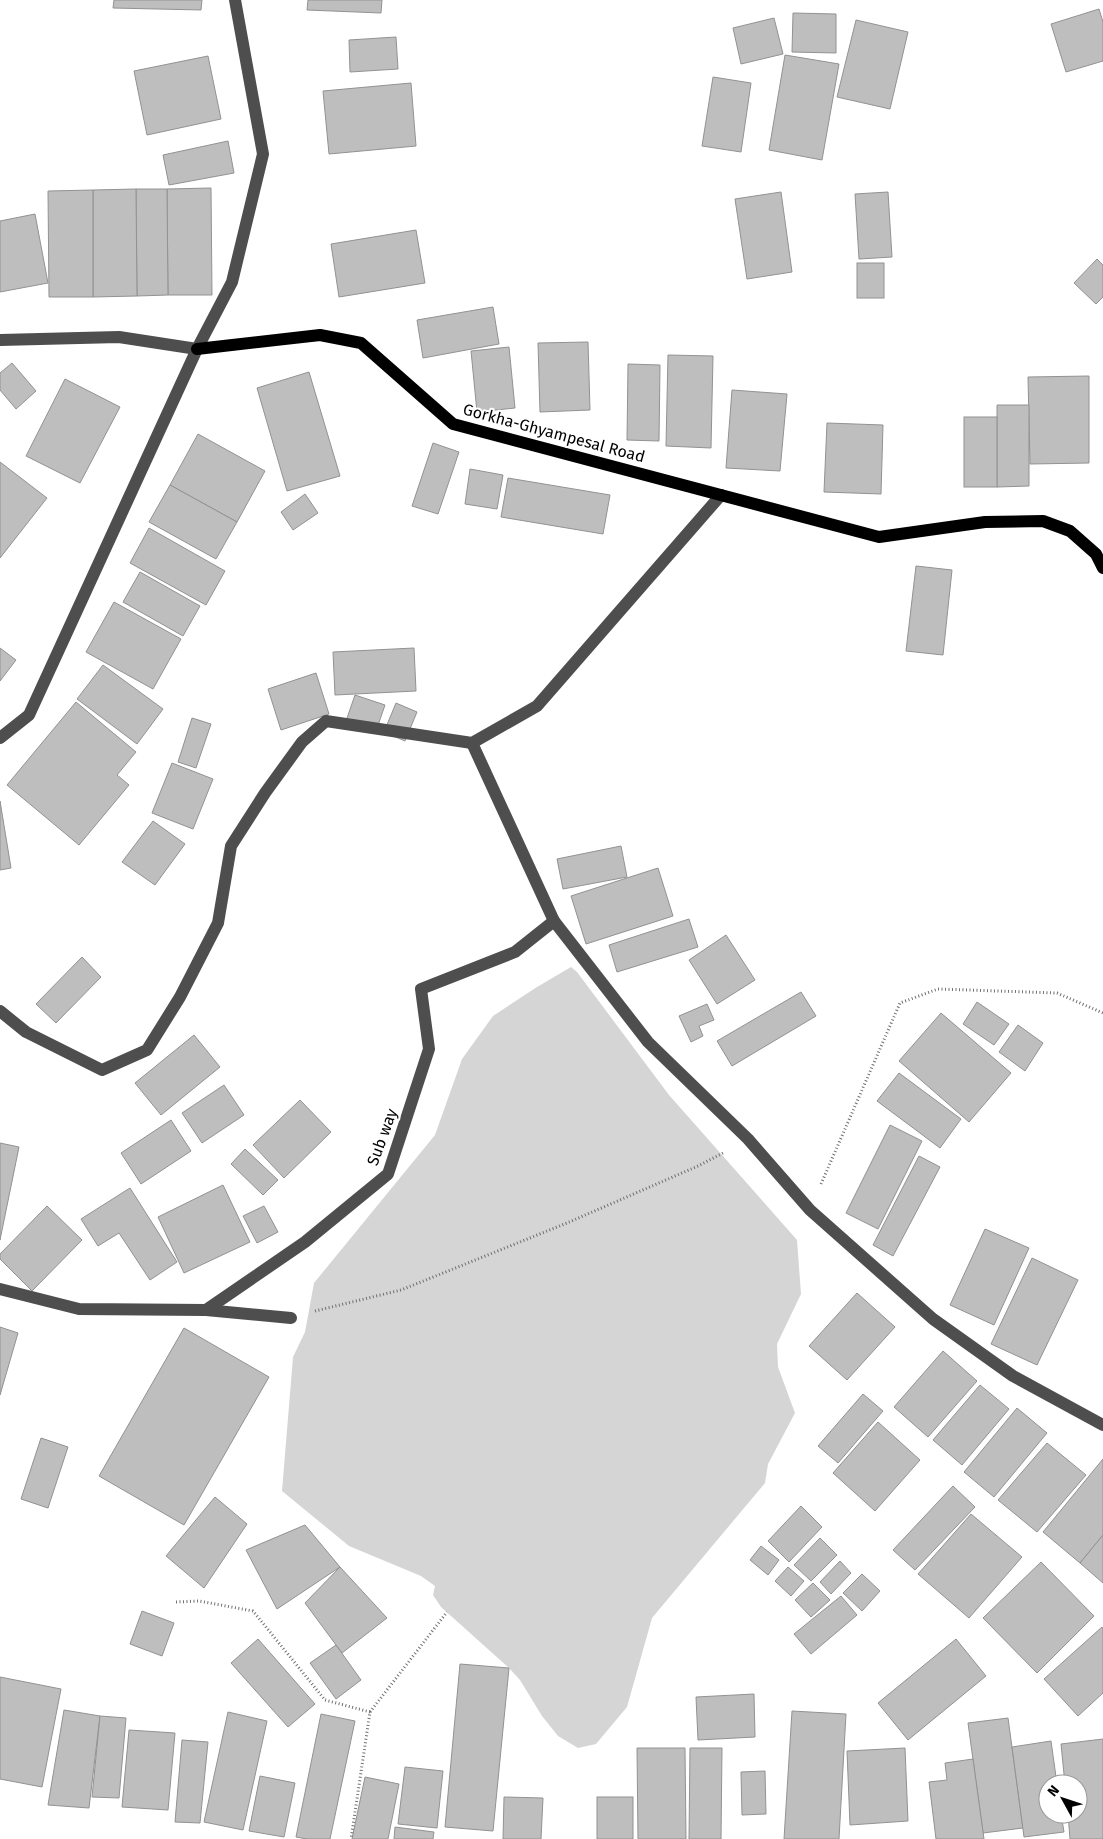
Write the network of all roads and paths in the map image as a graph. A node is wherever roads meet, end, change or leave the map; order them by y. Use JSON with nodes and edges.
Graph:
{"nodes":[{"id":1,"x":236,"y":0,"type":"edge"},
{"id":2,"x":0,"y":340,"type":"edge"},
{"id":3,"x":197,"y":349,"type":"junction"},
{"id":4,"x":721,"y":495,"type":"junction"},
{"id":5,"x":1103,"y":568,"type":"edge"},
{"id":6,"x":0,"y":738,"type":"edge"},
{"id":7,"x":472,"y":743,"type":"junction"},
{"id":8,"x":554,"y":921,"type":"junction"},
{"id":9,"x":0,"y":1011,"type":"edge"},
{"id":10,"x":1103,"y":1013,"type":"edge"},
{"id":11,"x":748,"y":1139,"type":"junction"},
{"id":12,"x":810,"y":1210,"type":"junction"},
{"id":13,"x":0,"y":1290,"type":"edge"},
{"id":14,"x":206,"y":1310,"type":"junction"},
{"id":15,"x":291,"y":1318,"type":"joint"},
{"id":16,"x":1103,"y":1425,"type":"edge"},
{"id":17,"x":176,"y":1602,"type":"dead end"},
{"id":18,"x":447,"y":1612,"type":"dead end"},
{"id":19,"x":370,"y":1712,"type":"junction"},
{"id":20,"x":351,"y":1839,"type":"edge"}],
"edges":[{"from":1,"to":3,"type":"street"},
{"from":2,"to":3,"type":"street","name":"Gorkha-Ghyampesal Road"},
{"from":3,"to":4,"type":"main road","name":"Gorkha-Ghyampesal Road"},
{"from":3,"to":6,"type":"street"},
{"from":4,"to":5,"type":"main road","name":"Gorkha-Ghyampesal Road"},
{"from":4,"to":7,"type":"street"},
{"from":7,"to":8,"type":"street"},
{"from":7,"to":9,"type":"street"},
{"from":8,"to":11,"type":"street"},
{"from":8,"to":14,"type":"street","name":"Sub way"},
{"from":10,"to":12,"type":"path"},
{"from":11,"to":12,"type":"street"},
{"from":11,"to":15,"type":"path"},
{"from":12,"to":16,"type":"street"},
{"from":13,"to":14,"type":"street"},
{"from":14,"to":15,"type":"street"},
{"from":17,"to":19,"type":"path"},
{"from":18,"to":19,"type":"path"},
{"from":19,"to":20,"type":"path"}]}
